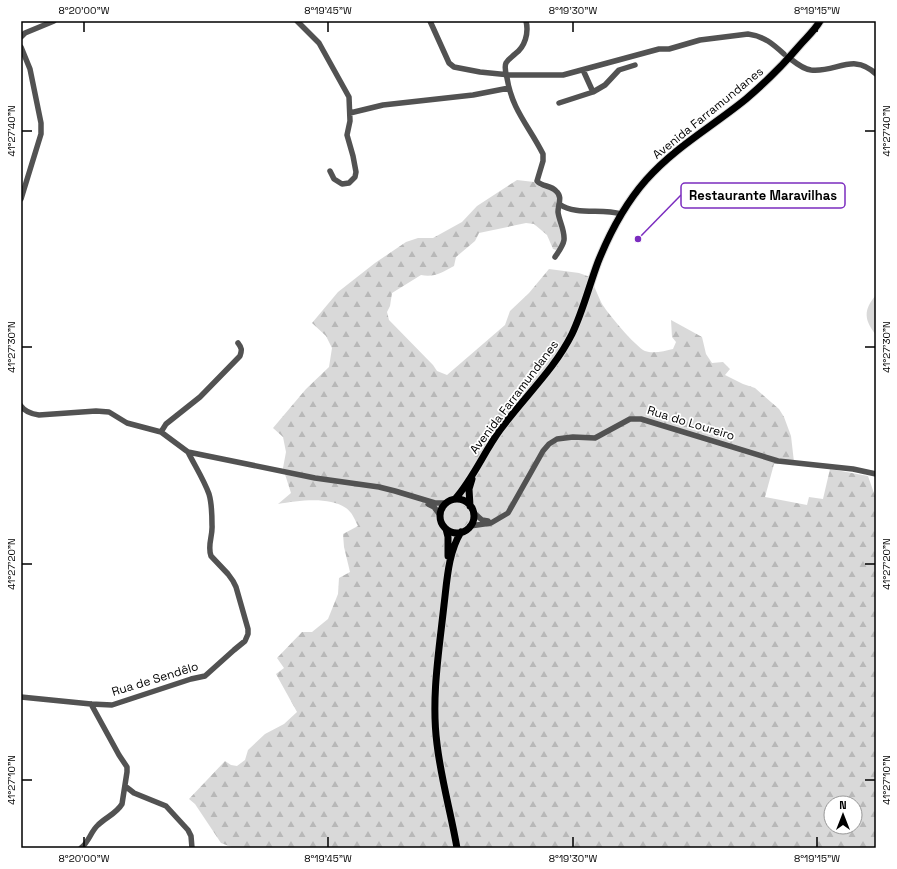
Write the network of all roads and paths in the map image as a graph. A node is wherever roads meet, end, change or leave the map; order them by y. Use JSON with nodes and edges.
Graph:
{"nodes":[{"id":1,"x":54,"y":21,"type":"edge"},
{"id":2,"x":297,"y":21,"type":"edge"},
{"id":3,"x":430,"y":21,"type":"edge"},
{"id":4,"x":526,"y":21,"type":"edge"},
{"id":5,"x":820,"y":21,"type":"edge"},
{"id":6,"x":21,"y":37,"type":"edge"},
{"id":7,"x":21,"y":47,"type":"edge"},
{"id":8,"x":784,"y":54,"type":"dead end"},
{"id":9,"x":792,"y":60,"type":"dead end"},
{"id":10,"x":613,"y":61,"type":"junction"},
{"id":11,"x":635,"y":66,"type":"dead end"},
{"id":12,"x":583,"y":70,"type":"junction"},
{"id":13,"x":616,"y":72,"type":"junction"},
{"id":14,"x":506,"y":74,"type":"junction"},
{"id":15,"x":876,"y":74,"type":"edge"},
{"id":16,"x":509,"y":88,"type":"junction"},
{"id":17,"x":592,"y":92,"type":"junction"},
{"id":18,"x":559,"y":103,"type":"dead end"},
{"id":19,"x":350,"y":113,"type":"junction"},
{"id":20,"x":330,"y":171,"type":"dead end"},
{"id":21,"x":21,"y":199,"type":"edge"},
{"id":22,"x":559,"y":204,"type":"junction"},
{"id":23,"x":621,"y":214,"type":"junction"},
{"id":24,"x":555,"y":257,"type":"dead end"},
{"id":25,"x":238,"y":343,"type":"dead end"},
{"id":26,"x":21,"y":406,"type":"edge"},
{"id":27,"x":161,"y":432,"type":"junction"},
{"id":28,"x":188,"y":452,"type":"junction"},
{"id":29,"x":476,"y":467,"type":"junction"},
{"id":30,"x":876,"y":474,"type":"edge"},
{"id":31,"x":455,"y":499,"type":"junction"},
{"id":32,"x":422,"y":500,"type":"junction"},
{"id":33,"x":445,"y":503,"type":"junction"},
{"id":34,"x":470,"y":506,"type":"junction"},
{"id":35,"x":474,"y":513,"type":"junction"},
{"id":36,"x":440,"y":516,"type":"junction"},
{"id":37,"x":497,"y":521,"type":"junction"},
{"id":38,"x":470,"y":526,"type":"junction"},
{"id":39,"x":446,"y":529,"type":"junction"},
{"id":40,"x":461,"y":532,"type":"junction"},
{"id":41,"x":447,"y":581,"type":"junction"},
{"id":42,"x":21,"y":697,"type":"edge"},
{"id":43,"x":90,"y":704,"type":"junction"},
{"id":44,"x":125,"y":786,"type":"junction"},
{"id":45,"x":81,"y":848,"type":"edge"},
{"id":46,"x":192,"y":848,"type":"edge"},
{"id":47,"x":457,"y":848,"type":"edge"}],
"edges":[{"from":1,"to":6,"type":"street"},
{"from":2,"to":19,"type":"street"},
{"from":3,"to":14,"type":"street"},
{"from":4,"to":14,"type":"street"},
{"from":5,"to":23,"type":"main road","name":"Avenida Farramundanes"},
{"from":7,"to":21,"type":"street"},
{"from":8,"to":10,"type":"street"},
{"from":9,"to":15,"type":"street"},
{"from":10,"to":12,"type":"street"},
{"from":10,"to":13,"type":"street"},
{"from":11,"to":13,"type":"street"},
{"from":12,"to":14,"type":"street"},
{"from":12,"to":17,"type":"street"},
{"from":13,"to":17,"type":"street"},
{"from":14,"to":16,"type":"street"},
{"from":16,"to":19,"type":"street"},
{"from":16,"to":22,"type":"street"},
{"from":17,"to":18,"type":"street"},
{"from":19,"to":20,"type":"street"},
{"from":22,"to":23,"type":"street"},
{"from":22,"to":24,"type":"street"},
{"from":23,"to":29,"type":"main road","name":"Avenida Farramundanes"},
{"from":25,"to":27,"type":"street"},
{"from":26,"to":27,"type":"street"},
{"from":27,"to":28,"type":"street"},
{"from":28,"to":32,"type":"street"},
{"from":28,"to":43,"type":"street","name":"Rua de Sendêlo"},
{"from":29,"to":31,"type":"main road","name":"Avenida Farramundanes"},
{"from":29,"to":34,"type":"main road"},
{"from":30,"to":37,"type":"street","name":"Rua do Loureiro"},
{"from":31,"to":33,"type":"main road"},
{"from":31,"to":34,"type":"main road"},
{"from":32,"to":33,"type":"street"},
{"from":32,"to":36,"type":"street"},
{"from":33,"to":36,"type":"main road"},
{"from":34,"to":35,"type":"main road"},
{"from":35,"to":37,"type":"street"},
{"from":35,"to":38,"type":"main road"},
{"from":36,"to":39,"type":"main road"},
{"from":37,"to":38,"type":"street","name":"Rua do Loureiro"},
{"from":38,"to":40,"type":"main road"},
{"from":39,"to":40,"type":"main road"},
{"from":39,"to":41,"type":"main road"},
{"from":40,"to":41,"type":"main road"},
{"from":41,"to":47,"type":"main road"},
{"from":42,"to":43,"type":"street","name":"Rua de Sendêlo"},
{"from":43,"to":44,"type":"street"},
{"from":44,"to":45,"type":"street"},
{"from":44,"to":46,"type":"street"}]}
